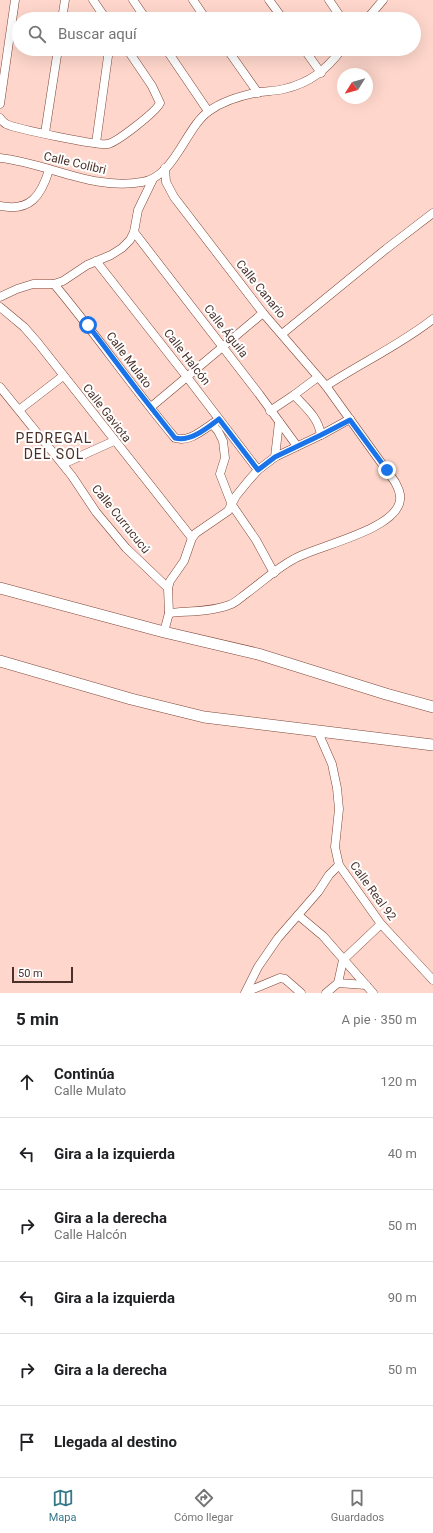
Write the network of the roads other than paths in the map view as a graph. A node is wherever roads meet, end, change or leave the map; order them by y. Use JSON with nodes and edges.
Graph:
{"nodes":[{"id":1,"x":15,"y":0,"type":"edge"},
{"id":2,"x":65,"y":0,"type":"edge"},
{"id":3,"x":93,"y":0,"type":"edge"},
{"id":4,"x":133,"y":0,"type":"edge"},
{"id":5,"x":193,"y":0,"type":"edge"},
{"id":6,"x":269,"y":0,"type":"edge"},
{"id":7,"x":329,"y":0,"type":"edge"},
{"id":8,"x":383,"y":0,"type":"edge"},
{"id":9,"x":13,"y":12,"type":"edge"},
{"id":10,"x":63,"y":12,"type":"edge"},
{"id":11,"x":101,"y":12,"type":"edge"},
{"id":12,"x":141,"y":12,"type":"edge"},
{"id":13,"x":201,"y":12,"type":"edge"},
{"id":14,"x":278,"y":12,"type":"edge"},
{"id":15,"x":337,"y":12,"type":"edge"},
{"id":16,"x":373,"y":12,"type":"edge"},
{"id":17,"x":12,"y":21,"type":"edge"},
{"id":18,"x":57,"y":56,"type":"edge"},
{"id":19,"x":108,"y":56,"type":"edge"},
{"id":20,"x":132,"y":56,"type":"edge"},
{"id":21,"x":171,"y":56,"type":"edge"},
{"id":22,"x":232,"y":56,"type":"edge"},
{"id":23,"x":309,"y":56,"type":"edge"},
{"id":24,"x":337,"y":56,"type":"edge"},
{"id":25,"x":321,"y":73,"type":"junction"},
{"id":26,"x":258,"y":93,"type":"junction"},
{"id":27,"x":0,"y":104,"type":"edge"},
{"id":28,"x":208,"y":111,"type":"junction"},
{"id":29,"x":0,"y":119,"type":"edge"},
{"id":30,"x":45,"y":133,"type":"junction"},
{"id":31,"x":96,"y":143,"type":"junction"},
{"id":32,"x":0,"y":158,"type":"edge"},
{"id":33,"x":165,"y":168,"type":"junction"},
{"id":34,"x":49,"y":170,"type":"junction"},
{"id":35,"x":153,"y":179,"type":"junction"},
{"id":36,"x":0,"y":206,"type":"edge"},
{"id":37,"x":433,"y":213,"type":"edge"},
{"id":38,"x":134,"y":232,"type":"junction"},
{"id":39,"x":96,"y":261,"type":"junction"},
{"id":40,"x":54,"y":284,"type":"junction"},
{"id":41,"x":0,"y":297,"type":"edge"},
{"id":42,"x":0,"y":307,"type":"edge"},
{"id":43,"x":264,"y":313,"type":"junction"},
{"id":44,"x":433,"y":319,"type":"edge"},
{"id":45,"x":282,"y":334,"type":"junction"},
{"id":46,"x":223,"y":347,"type":"junction"},
{"id":47,"x":63,"y":376,"type":"junction"},
{"id":48,"x":187,"y":377,"type":"junction"},
{"id":49,"x":318,"y":377,"type":"junction"},
{"id":50,"x":0,"y":386,"type":"edge"},
{"id":51,"x":326,"y":386,"type":"junction"},
{"id":52,"x":294,"y":395,"type":"junction"},
{"id":53,"x":151,"y":407,"type":"junction"},
{"id":54,"x":19,"y":410,"type":"junction"},
{"id":55,"x":270,"y":410,"type":"junction"},
{"id":56,"x":219,"y":419,"type":"junction"},
{"id":57,"x":350,"y":420,"type":"junction"},
{"id":58,"x":279,"y":422,"type":"junction"},
{"id":59,"x":212,"y":424,"type":"junction"},
{"id":60,"x":321,"y":435,"type":"junction"},
{"id":61,"x":114,"y":441,"type":"junction"},
{"id":62,"x":297,"y":446,"type":"junction"},
{"id":63,"x":275,"y":457,"type":"junction"},
{"id":64,"x":63,"y":464,"type":"junction"},
{"id":65,"x":258,"y":470,"type":"junction"},
{"id":66,"x":232,"y":505,"type":"junction"},
{"id":67,"x":192,"y":538,"type":"junction"},
{"id":68,"x":274,"y":573,"type":"junction"},
{"id":69,"x":0,"y":588,"type":"edge"},
{"id":70,"x":168,"y":588,"type":"junction"},
{"id":71,"x":169,"y":613,"type":"junction"},
{"id":72,"x":164,"y":632,"type":"junction"},
{"id":73,"x":0,"y":661,"type":"edge"},
{"id":74,"x":433,"y":707,"type":"edge"},
{"id":75,"x":318,"y":732,"type":"junction"},
{"id":76,"x":433,"y":746,"type":"edge"},
{"id":77,"x":339,"y":865,"type":"junction"},
{"id":78,"x":298,"y":915,"type":"junction"},
{"id":79,"x":381,"y":924,"type":"junction"},
{"id":80,"x":343,"y":960,"type":"junction"},
{"id":81,"x":433,"y":980,"type":"edge"},
{"id":82,"x":338,"y":983,"type":"junction"},
{"id":83,"x":366,"y":985,"type":"junction"},
{"id":84,"x":245,"y":993,"type":"edge"},
{"id":85,"x":301,"y":993,"type":"edge"},
{"id":86,"x":326,"y":993,"type":"edge"},
{"id":87,"x":373,"y":993,"type":"edge"}],
"edges":[{"from":1,"to":9,"type":"street"},
{"from":2,"to":10,"type":"street"},
{"from":3,"to":11,"type":"street"},
{"from":4,"to":12,"type":"street"},
{"from":5,"to":13,"type":"street"},
{"from":6,"to":14,"type":"street"},
{"from":7,"to":15,"type":"street"},
{"from":8,"to":16,"type":"street"},
{"from":17,"to":27,"type":"street"},
{"from":18,"to":30,"type":"street"},
{"from":19,"to":31,"type":"street"},
{"from":20,"to":31,"type":"street"},
{"from":21,"to":28,"type":"street"},
{"from":22,"to":26,"type":"street"},
{"from":23,"to":25,"type":"street"},
{"from":24,"to":25,"type":"street"},
{"from":25,"to":26,"type":"street"},
{"from":26,"to":28,"type":"street"},
{"from":28,"to":33,"type":"street"},
{"from":29,"to":30,"type":"street"},
{"from":30,"to":31,"type":"street"},
{"from":32,"to":34,"type":"street","name":"Calle Colibri"},
{"from":33,"to":35,"type":"street"},
{"from":33,"to":43,"type":"street","name":"Calle Canario"},
{"from":34,"to":35,"type":"street","name":"Calle Colibri"},
{"from":34,"to":36,"type":"street"},
{"from":35,"to":38,"type":"street"},
{"from":37,"to":45,"type":"street"},
{"from":38,"to":39,"type":"street"},
{"from":38,"to":46,"type":"street","name":"Calle Águila"},
{"from":39,"to":40,"type":"street"},
{"from":39,"to":48,"type":"street","name":"Calle Halcón"},
{"from":40,"to":41,"type":"street"},
{"from":40,"to":53,"type":"street","name":"Calle Mulato"},
{"from":42,"to":47,"type":"street","name":"Calle Gaviota"},
{"from":43,"to":45,"type":"street","name":"Calle Canario"},
{"from":43,"to":46,"type":"street"},
{"from":44,"to":51,"type":"street"},
{"from":45,"to":49,"type":"street","name":"Calle Canario"},
{"from":46,"to":48,"type":"street"},
{"from":46,"to":55,"type":"street","name":"Calle Águila"},
{"from":47,"to":54,"type":"street"},
{"from":47,"to":61,"type":"street","name":"Calle Gaviota"},
{"from":48,"to":53,"type":"street"},
{"from":48,"to":56,"type":"street","name":"Calle Halcón"},
{"from":49,"to":51,"type":"street","name":"Calle Canario"},
{"from":49,"to":52,"type":"street"},
{"from":50,"to":54,"type":"street","name":"Calle Currucucú"},
{"from":51,"to":57,"type":"street","name":"Calle Canario"},
{"from":52,"to":55,"type":"street"},
{"from":52,"to":60,"type":"street"},
{"from":53,"to":59,"type":"street","name":"Calle Mulato"},
{"from":54,"to":64,"type":"street","name":"Calle Currucucú"},
{"from":55,"to":58,"type":"street","name":"Calle Águila"},
{"from":56,"to":59,"type":"street"},
{"from":56,"to":65,"type":"street","name":"Calle Halcón"},
{"from":57,"to":60,"type":"street"},
{"from":57,"to":68,"type":"street","name":"Calle Canario"},
{"from":58,"to":62,"type":"street","name":"Calle Águila"},
{"from":58,"to":63,"type":"street"},
{"from":59,"to":66,"type":"street"},
{"from":60,"to":62,"type":"street"},
{"from":61,"to":64,"type":"street"},
{"from":61,"to":67,"type":"street","name":"Calle Gaviota"},
{"from":62,"to":63,"type":"street"},
{"from":63,"to":65,"type":"street"},
{"from":64,"to":70,"type":"street","name":"Calle Currucucú"},
{"from":65,"to":66,"type":"street"},
{"from":66,"to":67,"type":"street"},
{"from":66,"to":68,"type":"street"},
{"from":67,"to":70,"type":"street"},
{"from":68,"to":71,"type":"street"},
{"from":69,"to":72,"type":"street"},
{"from":70,"to":71,"type":"street"},
{"from":71,"to":72,"type":"street"},
{"from":72,"to":74,"type":"street"},
{"from":73,"to":75,"type":"street"},
{"from":75,"to":76,"type":"street"},
{"from":75,"to":77,"type":"street","name":"Calle Real 92"},
{"from":77,"to":78,"type":"street"},
{"from":77,"to":79,"type":"street","name":"Calle Real 92"},
{"from":78,"to":80,"type":"street"},
{"from":78,"to":84,"type":"street"},
{"from":79,"to":80,"type":"street"},
{"from":79,"to":81,"type":"street","name":"Calle Real 92"},
{"from":80,"to":82,"type":"street"},
{"from":80,"to":83,"type":"street"},
{"from":82,"to":83,"type":"street"},
{"from":82,"to":86,"type":"street"},
{"from":83,"to":87,"type":"street"},
{"from":84,"to":85,"type":"street"}]}
